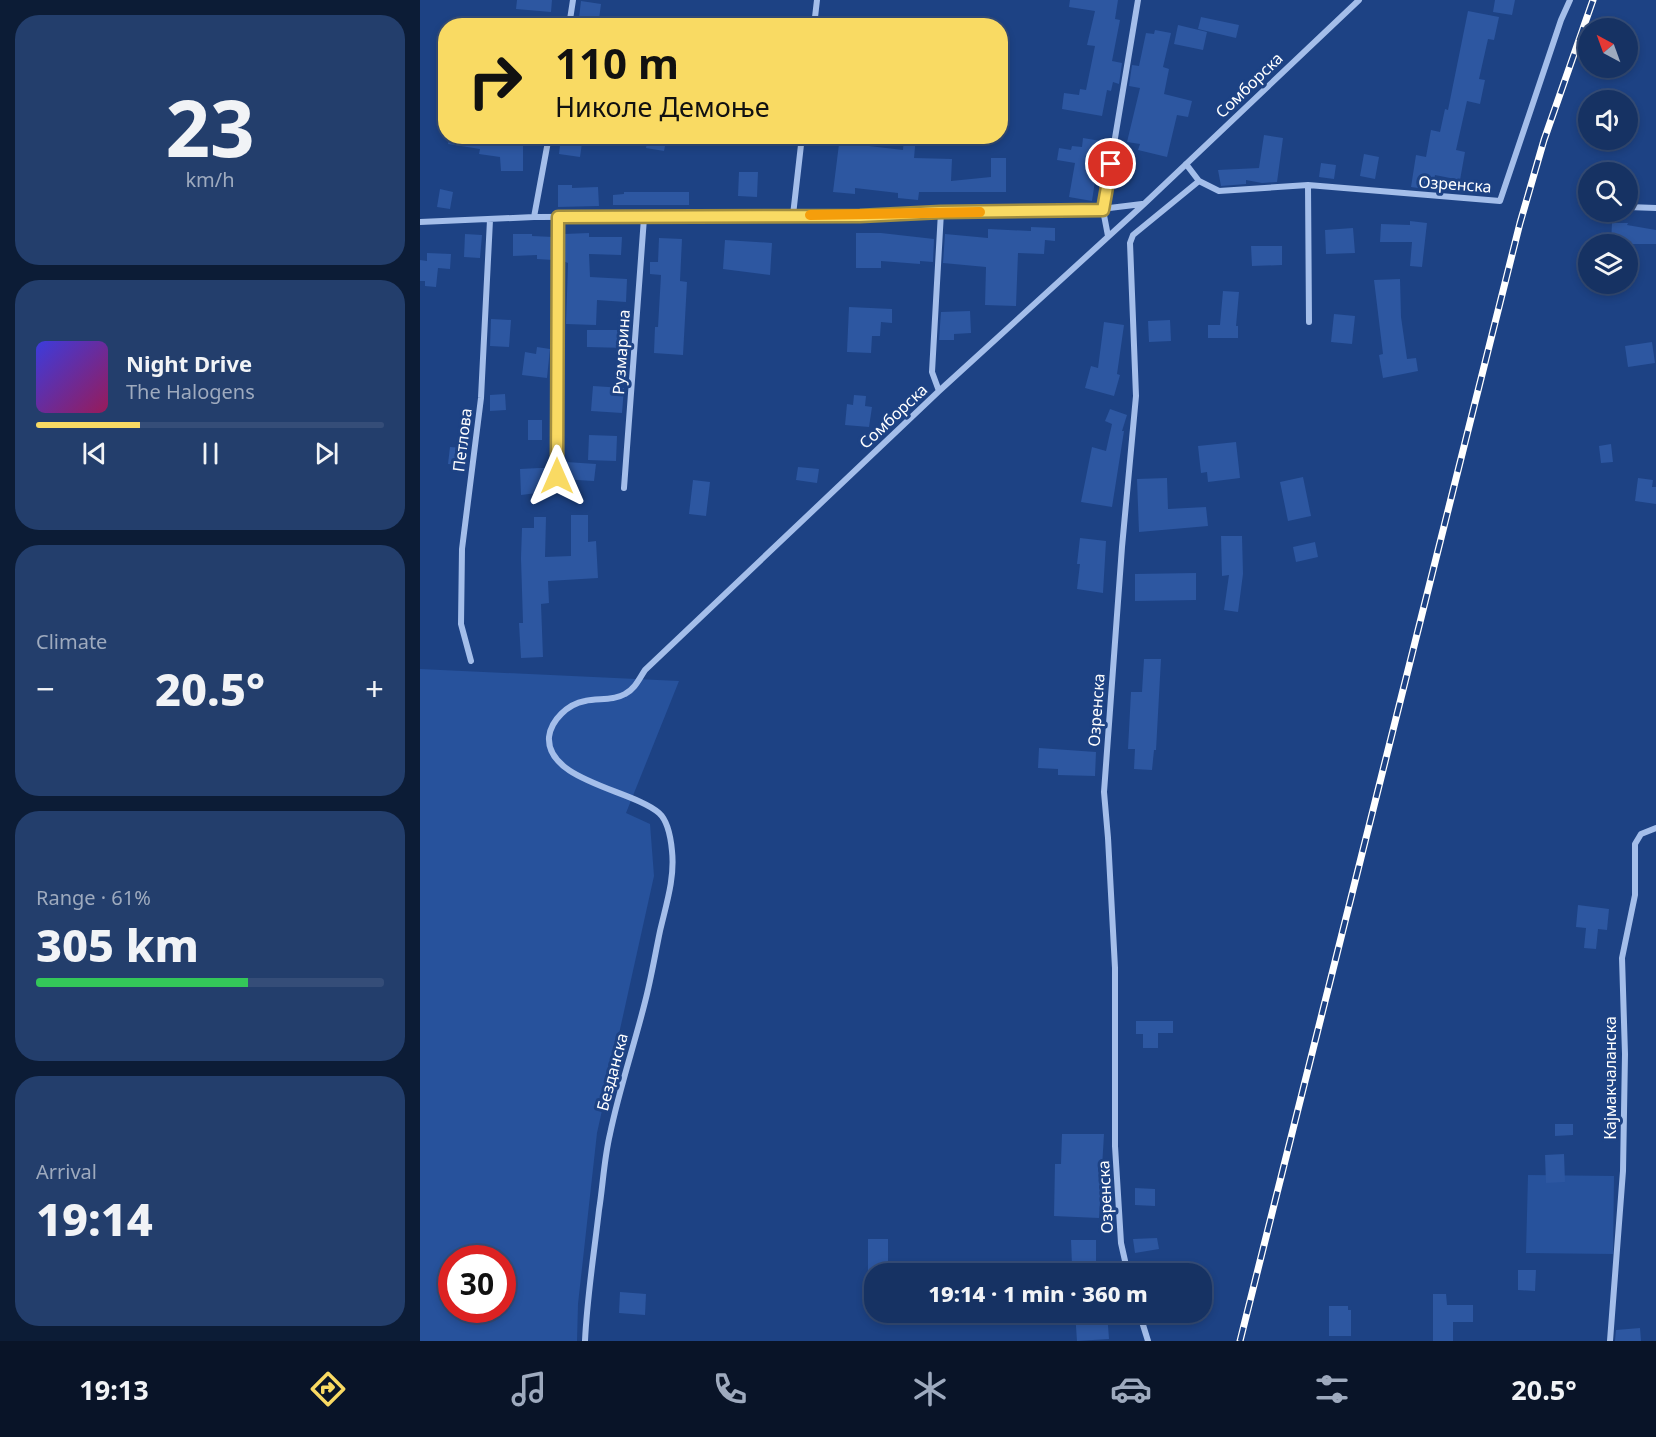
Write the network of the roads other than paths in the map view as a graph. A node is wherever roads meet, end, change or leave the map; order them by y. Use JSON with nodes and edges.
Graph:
{"nodes":[{"id":1,"x":573,"y":0,"type":"edge"},
{"id":2,"x":817,"y":0,"type":"edge"},
{"id":3,"x":1138,"y":0,"type":"edge"},
{"id":4,"x":1359,"y":0,"type":"edge"},
{"id":5,"x":1570,"y":0,"type":"edge"},
{"id":6,"x":570,"y":18,"type":"edge"},
{"id":7,"x":815,"y":18,"type":"edge"},
{"id":8,"x":548,"y":144,"type":"edge"},
{"id":9,"x":801,"y":144,"type":"edge"},
{"id":10,"x":1186,"y":164,"type":"junction"},
{"id":11,"x":1199,"y":181,"type":"junction"},
{"id":12,"x":1308,"y":185,"type":"junction"},
{"id":13,"x":1144,"y":204,"type":"junction"},
{"id":14,"x":1638,"y":207,"type":"edge"},
{"id":15,"x":1656,"y":208,"type":"edge"},
{"id":16,"x":1103,"y":210,"type":"junction"},
{"id":17,"x":941,"y":212,"type":"junction"},
{"id":18,"x":793,"y":215,"type":"junction"},
{"id":19,"x":534,"y":217,"type":"junction"},
{"id":20,"x":558,"y":217,"type":"junction"},
{"id":21,"x":644,"y":218,"type":"junction"},
{"id":22,"x":490,"y":220,"type":"junction"},
{"id":23,"x":420,"y":222,"type":"edge"},
{"id":24,"x":1108,"y":237,"type":"junction"},
{"id":25,"x":1309,"y":322,"type":"dead end"},
{"id":26,"x":939,"y":391,"type":"junction"},
{"id":27,"x":557,"y":476,"type":"dead end"},
{"id":28,"x":624,"y":489,"type":"dead end"},
{"id":29,"x":471,"y":661,"type":"dead end"},
{"id":30,"x":661,"y":814,"type":"joint"},
{"id":31,"x":1656,"y":828,"type":"edge"},
{"id":32,"x":1126,"y":1263,"type":"edge"},
{"id":33,"x":1142,"y":1323,"type":"edge"},
{"id":34,"x":585,"y":1341,"type":"edge"},
{"id":35,"x":1148,"y":1341,"type":"edge"},
{"id":36,"x":1610,"y":1341,"type":"edge"}],
"edges":[{"from":1,"to":6,"type":"street"},
{"from":2,"to":7,"type":"street"},
{"from":3,"to":16,"type":"street"},
{"from":4,"to":10,"type":"street","name":"Сомборска"},
{"from":5,"to":12,"type":"street","name":"Озренска"},
{"from":8,"to":19,"type":"street"},
{"from":9,"to":18,"type":"street"},
{"from":10,"to":11,"type":"street"},
{"from":10,"to":13,"type":"street","name":"Сомборска"},
{"from":11,"to":12,"type":"street","name":"Озренска"},
{"from":11,"to":32,"type":"street","name":"Озренска"},
{"from":12,"to":25,"type":"street"},
{"from":13,"to":16,"type":"street"},
{"from":13,"to":24,"type":"street","name":"Сомборска"},
{"from":14,"to":15,"type":"street"},
{"from":16,"to":17,"type":"street"},
{"from":16,"to":24,"type":"street"},
{"from":17,"to":18,"type":"street"},
{"from":17,"to":26,"type":"street"},
{"from":18,"to":21,"type":"street"},
{"from":19,"to":20,"type":"street"},
{"from":19,"to":22,"type":"street"},
{"from":20,"to":21,"type":"street"},
{"from":20,"to":27,"type":"street"},
{"from":21,"to":28,"type":"street","name":"Рузмарина"},
{"from":22,"to":23,"type":"street"},
{"from":22,"to":29,"type":"street","name":"Петлова"},
{"from":24,"to":26,"type":"street","name":"Сомборска"},
{"from":26,"to":30,"type":"street","name":"Сомборска"},
{"from":30,"to":34,"type":"street","name":"Безданска"},
{"from":31,"to":36,"type":"street","name":"Кајмакчаланска"},
{"from":33,"to":35,"type":"street"}]}
